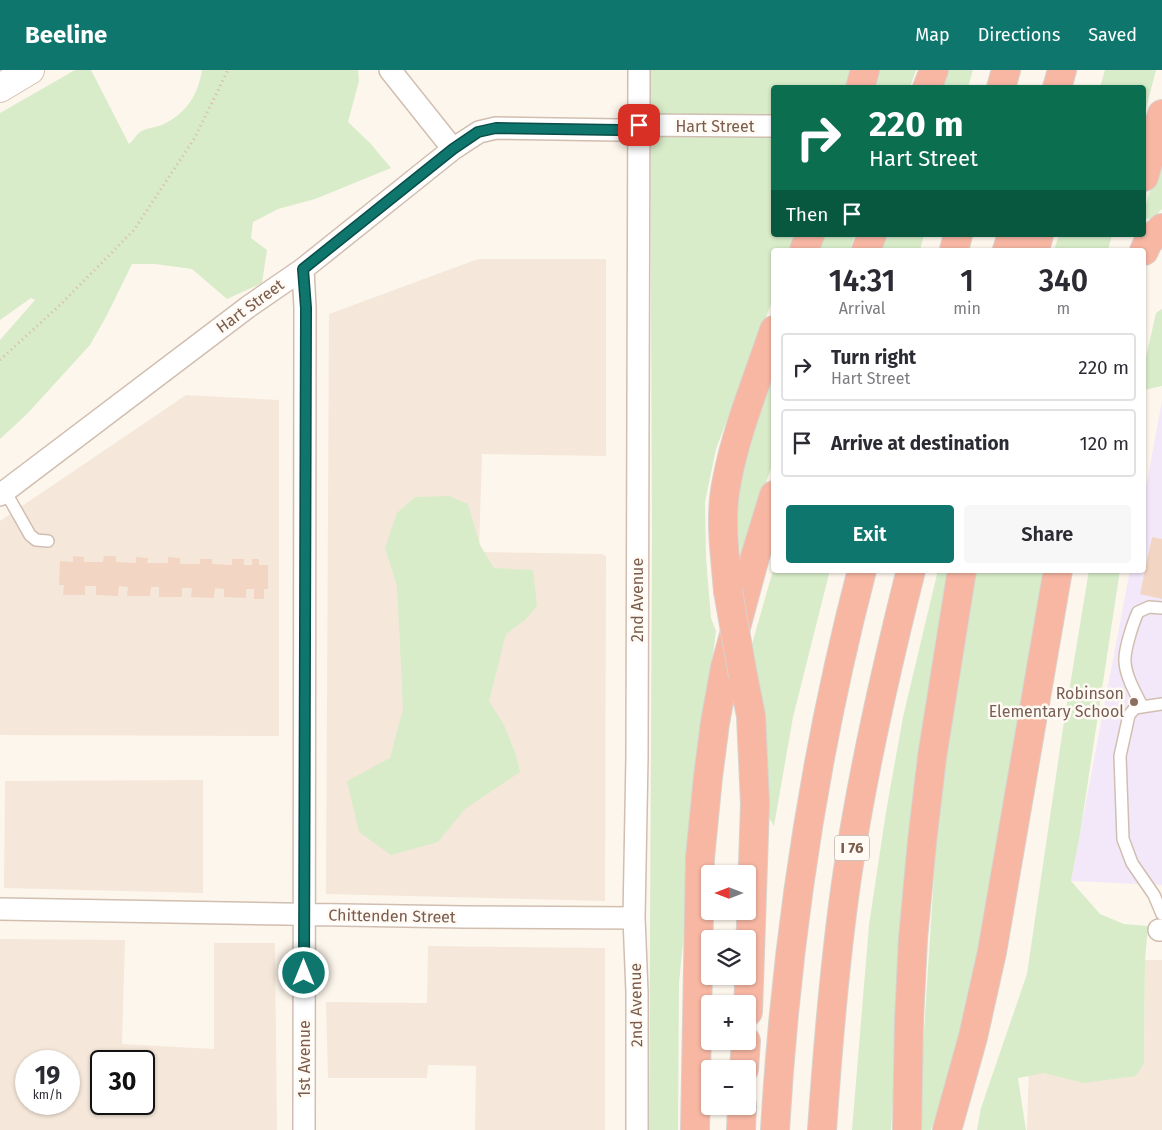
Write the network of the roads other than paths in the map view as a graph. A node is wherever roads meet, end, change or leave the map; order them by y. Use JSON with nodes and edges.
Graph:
{"nodes":[{"id":1,"x":30,"y":70,"type":"edge"},
{"id":2,"x":390,"y":70,"type":"edge"},
{"id":3,"x":639,"y":70,"type":"edge"},
{"id":4,"x":865,"y":70,"type":"edge"},
{"id":5,"x":934,"y":70,"type":"edge"},
{"id":6,"x":1006,"y":70,"type":"edge"},
{"id":7,"x":1062,"y":70,"type":"edge"},
{"id":8,"x":1080,"y":70,"type":"edge"},
{"id":9,"x":861,"y":85,"type":"edge"},
{"id":10,"x":928,"y":85,"type":"edge"},
{"id":11,"x":1002,"y":85,"type":"edge"},
{"id":12,"x":1058,"y":85,"type":"edge"},
{"id":13,"x":1077,"y":85,"type":"edge"},
{"id":14,"x":0,"y":88,"type":"edge"},
{"id":15,"x":1162,"y":114,"type":"edge"},
{"id":16,"x":639,"y":125,"type":"junction"},
{"id":17,"x":771,"y":126,"type":"edge"},
{"id":18,"x":453,"y":149,"type":"junction"},
{"id":19,"x":1146,"y":170,"type":"edge"},
{"id":20,"x":1162,"y":228,"type":"edge"},
{"id":21,"x":1145,"y":248,"type":"edge"},
{"id":22,"x":303,"y":269,"type":"junction"},
{"id":23,"x":771,"y":339,"type":"edge"},
{"id":24,"x":3,"y":493,"type":"edge"},
{"id":25,"x":771,"y":504,"type":"edge"},
{"id":26,"x":48,"y":541,"type":"dead end"},
{"id":27,"x":861,"y":573,"type":"edge"},
{"id":28,"x":910,"y":573,"type":"edge"},
{"id":29,"x":962,"y":573,"type":"edge"},
{"id":30,"x":1057,"y":573,"type":"edge"},
{"id":31,"x":1162,"y":608,"type":"edge"},
{"id":32,"x":1162,"y":704,"type":"edge"},
{"id":33,"x":1142,"y":706,"type":"junction"},
{"id":34,"x":0,"y":909,"type":"edge"},
{"id":35,"x":304,"y":914,"type":"junction"},
{"id":36,"x":634,"y":918,"type":"junction"},
{"id":37,"x":1161,"y":924,"type":"edge"},
{"id":38,"x":749,"y":995,"type":"edge"},
{"id":39,"x":742,"y":1115,"type":"edge"},
{"id":40,"x":304,"y":1130,"type":"edge"},
{"id":41,"x":637,"y":1130,"type":"edge"},
{"id":42,"x":695,"y":1130,"type":"edge"},
{"id":43,"x":742,"y":1130,"type":"edge"},
{"id":44,"x":775,"y":1130,"type":"edge"},
{"id":45,"x":822,"y":1130,"type":"edge"},
{"id":46,"x":907,"y":1130,"type":"edge"},
{"id":47,"x":947,"y":1130,"type":"edge"}],
"edges":[{"from":1,"to":14,"type":"street"},
{"from":2,"to":18,"type":"street"},
{"from":3,"to":16,"type":"street","name":"2nd Avenue"},
{"from":4,"to":9,"type":"highway"},
{"from":5,"to":10,"type":"highway"},
{"from":6,"to":11,"type":"highway"},
{"from":7,"to":12,"type":"highway"},
{"from":8,"to":13,"type":"highway"},
{"from":15,"to":19,"type":"highway"},
{"from":16,"to":17,"type":"street","name":"Hart Street"},
{"from":16,"to":18,"type":"street","name":"Hart Street"},
{"from":16,"to":36,"type":"street","name":"2nd Avenue"},
{"from":18,"to":22,"type":"street","name":"Hart Street"},
{"from":20,"to":21,"type":"highway"},
{"from":22,"to":24,"type":"street","name":"Hart Street"},
{"from":22,"to":35,"type":"street","name":"1st Avenue"},
{"from":23,"to":38,"type":"highway","bridge":true},
{"from":24,"to":26,"type":"lane"},
{"from":25,"to":42,"type":"highway"},
{"from":27,"to":44,"type":"highway"},
{"from":28,"to":45,"type":"highway","number":"I 76"},
{"from":29,"to":46,"type":"highway"},
{"from":30,"to":47,"type":"highway"},
{"from":31,"to":33,"type":"lane"},
{"from":32,"to":33,"type":"lane"},
{"from":33,"to":37,"type":"lane"},
{"from":34,"to":35,"type":"street","name":"Chittenden Street"},
{"from":35,"to":36,"type":"street","name":"Chittenden Street"},
{"from":35,"to":40,"type":"street","name":"1st Avenue"},
{"from":36,"to":41,"type":"street","name":"2nd Avenue"},
{"from":39,"to":43,"type":"highway"}]}
